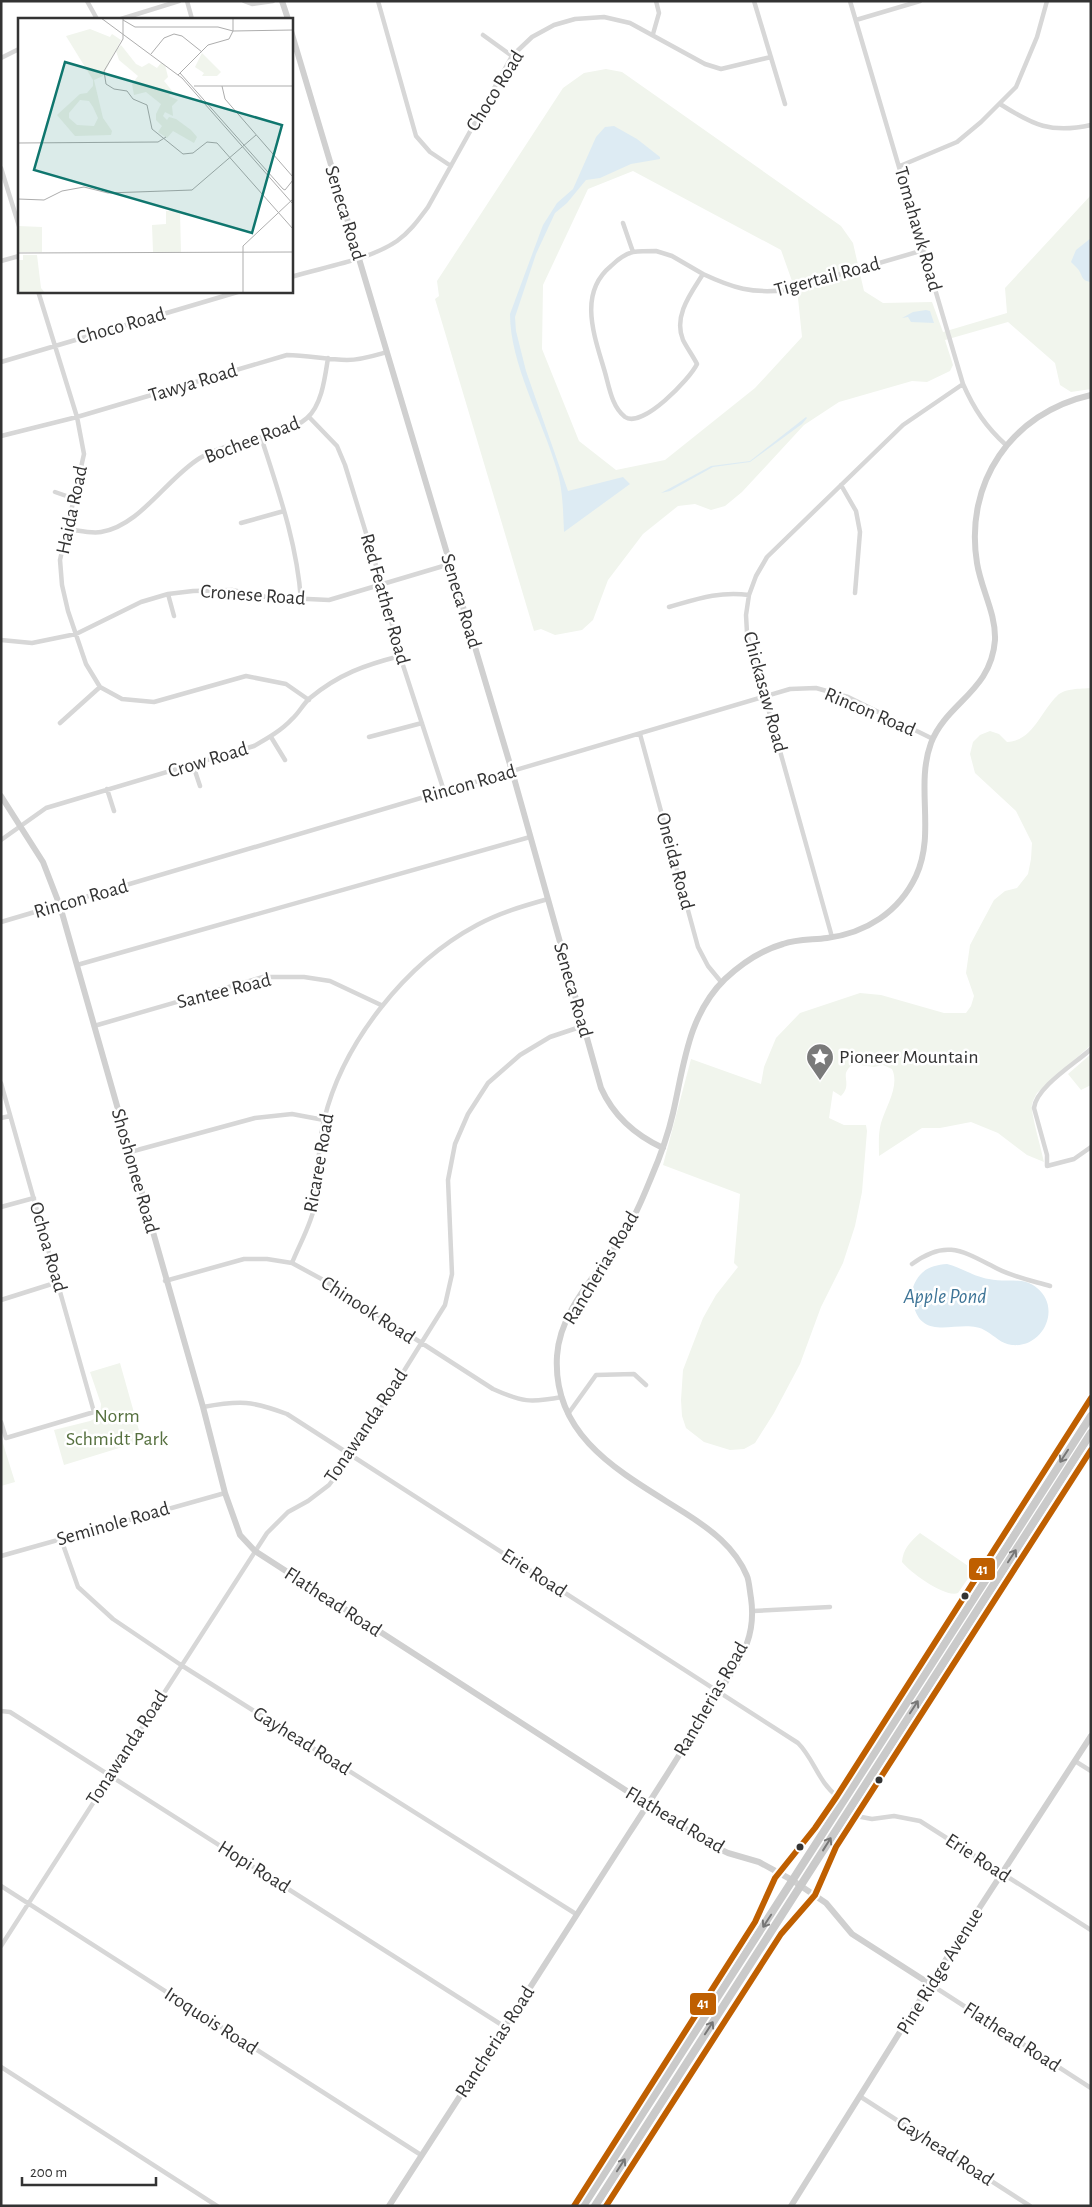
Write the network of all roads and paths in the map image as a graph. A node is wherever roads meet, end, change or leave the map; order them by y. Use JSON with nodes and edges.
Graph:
{"nodes":[{"id":1,"x":87,"y":1,"type":"edge"},
{"id":2,"x":179,"y":1,"type":"edge"},
{"id":3,"x":188,"y":1,"type":"edge"},
{"id":4,"x":244,"y":1,"type":"edge"},
{"id":5,"x":274,"y":1,"type":"edge"},
{"id":6,"x":282,"y":1,"type":"edge"},
{"id":7,"x":378,"y":1,"type":"edge"},
{"id":8,"x":656,"y":1,"type":"edge"},
{"id":9,"x":754,"y":1,"type":"edge"},
{"id":10,"x":850,"y":1,"type":"edge"},
{"id":11,"x":920,"y":1,"type":"edge"},
{"id":12,"x":1048,"y":1,"type":"edge"},
{"id":13,"x":96,"y":18,"type":"edge"},
{"id":14,"x":125,"y":18,"type":"edge"},
{"id":15,"x":192,"y":18,"type":"edge"},
{"id":16,"x":288,"y":18,"type":"edge"},
{"id":17,"x":856,"y":20,"type":"junction"},
{"id":18,"x":292,"y":34,"type":"edge"},
{"id":19,"x":652,"y":34,"type":"junction"},
{"id":20,"x":483,"y":36,"type":"dead end"},
{"id":21,"x":18,"y":50,"type":"edge"},
{"id":22,"x":512,"y":56,"type":"junction"},
{"id":23,"x":771,"y":57,"type":"junction"},
{"id":24,"x":1,"y":58,"type":"edge"},
{"id":25,"x":785,"y":104,"type":"dead end"},
{"id":26,"x":1000,"y":104,"type":"junction"},
{"id":27,"x":1091,"y":125,"type":"edge"},
{"id":28,"x":451,"y":166,"type":"junction"},
{"id":29,"x":900,"y":166,"type":"junction"},
{"id":30,"x":1,"y":168,"type":"edge"},
{"id":31,"x":18,"y":223,"type":"edge"},
{"id":32,"x":623,"y":224,"type":"dead end"},
{"id":33,"x":924,"y":250,"type":"junction"},
{"id":34,"x":633,"y":252,"type":"junction"},
{"id":35,"x":18,"y":256,"type":"edge"},
{"id":36,"x":359,"y":257,"type":"junction"},
{"id":37,"x":1,"y":261,"type":"edge"},
{"id":38,"x":703,"y":274,"type":"junction"},
{"id":39,"x":292,"y":277,"type":"edge"},
{"id":40,"x":38,"y":292,"type":"edge"},
{"id":41,"x":238,"y":292,"type":"edge"},
{"id":42,"x":55,"y":346,"type":"junction"},
{"id":43,"x":387,"y":352,"type":"junction"},
{"id":44,"x":328,"y":358,"type":"junction"},
{"id":45,"x":1,"y":362,"type":"edge"},
{"id":46,"x":963,"y":384,"type":"junction"},
{"id":47,"x":1091,"y":395,"type":"edge"},
{"id":48,"x":77,"y":417,"type":"junction"},
{"id":49,"x":309,"y":417,"type":"junction"},
{"id":50,"x":1,"y":436,"type":"edge"},
{"id":51,"x":262,"y":437,"type":"junction"},
{"id":52,"x":1006,"y":445,"type":"junction"},
{"id":53,"x":841,"y":485,"type":"junction"},
{"id":54,"x":55,"y":492,"type":"dead end"},
{"id":55,"x":75,"y":499,"type":"junction"},
{"id":56,"x":284,"y":511,"type":"junction"},
{"id":57,"x":241,"y":523,"type":"dead end"},
{"id":58,"x":67,"y":529,"type":"junction"},
{"id":59,"x":450,"y":564,"type":"junction"},
{"id":60,"x":382,"y":585,"type":"junction"},
{"id":61,"x":855,"y":593,"type":"dead end"},
{"id":62,"x":168,"y":594,"type":"junction"},
{"id":63,"x":749,"y":594,"type":"junction"},
{"id":64,"x":301,"y":600,"type":"junction"},
{"id":65,"x":669,"y":607,"type":"dead end"},
{"id":66,"x":174,"y":616,"type":"dead end"},
{"id":67,"x":76,"y":634,"type":"junction"},
{"id":68,"x":1,"y":640,"type":"edge"},
{"id":69,"x":400,"y":656,"type":"junction"},
{"id":70,"x":100,"y":687,"type":"junction"},
{"id":71,"x":766,"y":696,"type":"junction"},
{"id":72,"x":309,"y":700,"type":"junction"},
{"id":73,"x":60,"y":723,"type":"dead end"},
{"id":74,"x":422,"y":723,"type":"junction"},
{"id":75,"x":640,"y":734,"type":"junction"},
{"id":76,"x":271,"y":737,"type":"junction"},
{"id":77,"x":369,"y":738,"type":"dead end"},
{"id":78,"x":932,"y":739,"type":"junction"},
{"id":79,"x":285,"y":760,"type":"dead end"},
{"id":80,"x":193,"y":766,"type":"junction"},
{"id":81,"x":512,"y":772,"type":"junction"},
{"id":82,"x":200,"y":786,"type":"dead end"},
{"id":83,"x":107,"y":789,"type":"junction"},
{"id":84,"x":444,"y":791,"type":"junction"},
{"id":85,"x":1,"y":796,"type":"edge"},
{"id":86,"x":114,"y":811,"type":"dead end"},
{"id":87,"x":21,"y":826,"type":"junction"},
{"id":88,"x":530,"y":837,"type":"junction"},
{"id":89,"x":1,"y":840,"type":"edge"},
{"id":90,"x":548,"y":898,"type":"junction"},
{"id":91,"x":60,"y":906,"type":"junction"},
{"id":92,"x":1,"y":922,"type":"edge"},
{"id":93,"x":832,"y":937,"type":"junction"},
{"id":94,"x":77,"y":965,"type":"junction"},
{"id":95,"x":722,"y":983,"type":"junction"},
{"id":96,"x":382,"y":1005,"type":"junction"},
{"id":97,"x":94,"y":1026,"type":"junction"},
{"id":98,"x":583,"y":1026,"type":"junction"},
{"id":99,"x":1091,"y":1049,"type":"edge"},
{"id":100,"x":1,"y":1083,"type":"edge"},
{"id":101,"x":10,"y":1116,"type":"junction"},
{"id":102,"x":1,"y":1118,"type":"edge"},
{"id":103,"x":324,"y":1120,"type":"junction"},
{"id":104,"x":1091,"y":1147,"type":"edge"},
{"id":105,"x":663,"y":1148,"type":"junction"},
{"id":106,"x":130,"y":1152,"type":"junction"},
{"id":107,"x":34,"y":1198,"type":"junction"},
{"id":108,"x":1,"y":1207,"type":"edge"},
{"id":109,"x":292,"y":1263,"type":"junction"},
{"id":110,"x":912,"y":1264,"type":"dead end"},
{"id":111,"x":166,"y":1281,"type":"junction"},
{"id":112,"x":58,"y":1282,"type":"junction"},
{"id":113,"x":1050,"y":1286,"type":"dead end"},
{"id":114,"x":1,"y":1300,"type":"edge"},
{"id":115,"x":421,"y":1344,"type":"junction"},
{"id":116,"x":646,"y":1385,"type":"dead end"},
{"id":117,"x":562,"y":1397,"type":"junction"},
{"id":118,"x":1091,"y":1398,"type":"edge"},
{"id":119,"x":203,"y":1408,"type":"junction"},
{"id":120,"x":567,"y":1415,"type":"junction"},
{"id":121,"x":1091,"y":1416,"type":"edge"},
{"id":122,"x":1,"y":1422,"type":"edge"},
{"id":123,"x":1091,"y":1433,"type":"edge"},
{"id":124,"x":1091,"y":1450,"type":"edge"},
{"id":125,"x":351,"y":1456,"type":"junction"},
{"id":126,"x":225,"y":1493,"type":"junction"},
{"id":127,"x":61,"y":1539,"type":"junction"},
{"id":128,"x":254,"y":1551,"type":"junction"},
{"id":129,"x":1,"y":1556,"type":"edge"},
{"id":130,"x":830,"y":1607,"type":"dead end"},
{"id":131,"x":752,"y":1611,"type":"junction"},
{"id":132,"x":181,"y":1665,"type":"junction"},
{"id":133,"x":719,"y":1691,"type":"junction"},
{"id":134,"x":1,"y":1711,"type":"edge"},
{"id":135,"x":1091,"y":1736,"type":"edge"},
{"id":136,"x":1075,"y":1761,"type":"junction"},
{"id":137,"x":1091,"y":1771,"type":"edge"},
{"id":138,"x":110,"y":1775,"type":"junction"},
{"id":139,"x":837,"y":1796,"type":"junction"},
{"id":140,"x":648,"y":1804,"type":"junction"},
{"id":141,"x":856,"y":1816,"type":"junction"},
{"id":142,"x":780,"y":1872,"type":"junction"},
{"id":143,"x":1002,"y":1874,"type":"junction"},
{"id":144,"x":792,"y":1880,"type":"junction"},
{"id":145,"x":1,"y":1886,"type":"edge"},
{"id":146,"x":801,"y":1886,"type":"junction"},
{"id":147,"x":816,"y":1894,"type":"junction"},
{"id":148,"x":28,"y":1904,"type":"junction"},
{"id":149,"x":576,"y":1914,"type":"junction"},
{"id":150,"x":1091,"y":1930,"type":"edge"},
{"id":151,"x":1,"y":1946,"type":"edge"},
{"id":152,"x":930,"y":1984,"type":"junction"},
{"id":153,"x":505,"y":2027,"type":"junction"},
{"id":154,"x":1,"y":2067,"type":"edge"},
{"id":155,"x":1091,"y":2088,"type":"edge"},
{"id":156,"x":861,"y":2097,"type":"junction"},
{"id":157,"x":421,"y":2155,"type":"junction"},
{"id":158,"x":217,"y":2206,"type":"edge"},
{"id":159,"x":389,"y":2206,"type":"edge"},
{"id":160,"x":574,"y":2206,"type":"edge"},
{"id":161,"x":583,"y":2206,"type":"edge"},
{"id":162,"x":595,"y":2206,"type":"edge"},
{"id":163,"x":606,"y":2206,"type":"edge"},
{"id":164,"x":791,"y":2206,"type":"edge"},
{"id":165,"x":1030,"y":2206,"type":"edge"}],
"edges":[{"from":1,"to":13,"type":"street"},
{"from":2,"to":14,"type":"street"},
{"from":3,"to":15,"type":"street"},
{"from":4,"to":5,"type":"street"},
{"from":6,"to":16,"type":"street"},
{"from":7,"to":28,"type":"street"},
{"from":8,"to":19,"type":"street"},
{"from":9,"to":23,"type":"street"},
{"from":10,"to":17,"type":"street","name":"Tomahawk Road"},
{"from":11,"to":17,"type":"street"},
{"from":12,"to":26,"type":"street"},
{"from":17,"to":29,"type":"street","name":"Tomahawk Road"},
{"from":18,"to":36,"type":"street","name":"Seneca Road"},
{"from":19,"to":22,"type":"street","name":"Choco Road"},
{"from":19,"to":23,"type":"street","name":"Choco Road"},
{"from":20,"to":22,"type":"street"},
{"from":21,"to":24,"type":"street"},
{"from":22,"to":28,"type":"street","name":"Choco Road"},
{"from":23,"to":25,"type":"street"},
{"from":26,"to":27,"type":"street"},
{"from":26,"to":29,"type":"street"},
{"from":28,"to":36,"type":"street","name":"Choco Road"},
{"from":29,"to":33,"type":"street","name":"Tomahawk Road"},
{"from":30,"to":31,"type":"street"},
{"from":32,"to":34,"type":"street"},
{"from":33,"to":38,"type":"street","name":"Tigertail Road"},
{"from":33,"to":46,"type":"street","name":"Tomahawk Road"},
{"from":34,"to":38,"type":"street","name":"Tigertail Road"},
{"from":34,"to":38,"type":"street"},
{"from":35,"to":37,"type":"street"},
{"from":36,"to":39,"type":"street","name":"Choco Road"},
{"from":36,"to":43,"type":"street","name":"Seneca Road"},
{"from":40,"to":42,"type":"street","name":"Haida Road"},
{"from":41,"to":42,"type":"street","name":"Choco Road"},
{"from":42,"to":45,"type":"street","name":"Choco Road"},
{"from":42,"to":48,"type":"street","name":"Haida Road"},
{"from":43,"to":44,"type":"street","name":"Tawya Road"},
{"from":43,"to":59,"type":"street","name":"Seneca Road"},
{"from":44,"to":48,"type":"street","name":"Tawya Road"},
{"from":44,"to":49,"type":"street","name":"Bochee Road"},
{"from":46,"to":52,"type":"street","name":"Tomahawk Road"},
{"from":46,"to":53,"type":"street","name":"Chickasaw Road"},
{"from":47,"to":52,"type":"street","name":"Rancherias Road"},
{"from":48,"to":50,"type":"street","name":"Tawya Road"},
{"from":48,"to":55,"type":"street","name":"Haida Road"},
{"from":49,"to":51,"type":"street","name":"Bochee Road"},
{"from":49,"to":60,"type":"street","name":"Red Feather Road"},
{"from":51,"to":56,"type":"street"},
{"from":51,"to":58,"type":"street","name":"Bochee Road"},
{"from":52,"to":78,"type":"street","name":"Rancherias Road"},
{"from":53,"to":61,"type":"street"},
{"from":53,"to":63,"type":"street","name":"Chickasaw Road"},
{"from":54,"to":55,"type":"street"},
{"from":55,"to":58,"type":"street","name":"Haida Road"},
{"from":56,"to":57,"type":"street"},
{"from":56,"to":64,"type":"street"},
{"from":58,"to":67,"type":"street","name":"Haida Road"},
{"from":59,"to":60,"type":"street","name":"Cronese Road"},
{"from":59,"to":81,"type":"street","name":"Seneca Road"},
{"from":60,"to":64,"type":"street","name":"Cronese Road"},
{"from":60,"to":69,"type":"street","name":"Red Feather Road"},
{"from":62,"to":64,"type":"street","name":"Cronese Road"},
{"from":62,"to":66,"type":"street"},
{"from":62,"to":67,"type":"street","name":"Cronese Road"},
{"from":63,"to":65,"type":"street"},
{"from":63,"to":71,"type":"street","name":"Chickasaw Road"},
{"from":67,"to":68,"type":"street","name":"Cronese Road"},
{"from":67,"to":70,"type":"street","name":"Haida Road"},
{"from":69,"to":72,"type":"street","name":"Crow Road"},
{"from":69,"to":74,"type":"street","name":"Red Feather Road"},
{"from":70,"to":72,"type":"street"},
{"from":70,"to":73,"type":"street"},
{"from":71,"to":75,"type":"street","name":"Rincon Road"},
{"from":71,"to":78,"type":"street","name":"Rincon Road"},
{"from":71,"to":93,"type":"street","name":"Chickasaw Road"},
{"from":72,"to":76,"type":"street","name":"Crow Road"},
{"from":74,"to":77,"type":"street"},
{"from":74,"to":84,"type":"street","name":"Red Feather Road"},
{"from":75,"to":81,"type":"street","name":"Rincon Road"},
{"from":75,"to":95,"type":"street","name":"Oneida Road"},
{"from":76,"to":79,"type":"street"},
{"from":76,"to":80,"type":"street","name":"Crow Road"},
{"from":78,"to":93,"type":"street","name":"Rancherias Road"},
{"from":80,"to":82,"type":"street"},
{"from":80,"to":83,"type":"street","name":"Crow Road"},
{"from":81,"to":84,"type":"street","name":"Rincon Road"},
{"from":81,"to":88,"type":"street","name":"Seneca Road"},
{"from":83,"to":86,"type":"street"},
{"from":83,"to":87,"type":"street","name":"Crow Road"},
{"from":84,"to":91,"type":"street","name":"Rincon Road"},
{"from":85,"to":87,"type":"street","name":"Shoshonee Road"},
{"from":87,"to":89,"type":"street","name":"Crow Road"},
{"from":87,"to":91,"type":"street","name":"Shoshonee Road"},
{"from":88,"to":90,"type":"street","name":"Seneca Road"},
{"from":88,"to":94,"type":"street"},
{"from":90,"to":96,"type":"street","name":"Ricaree Road"},
{"from":90,"to":98,"type":"street","name":"Seneca Road"},
{"from":91,"to":92,"type":"street","name":"Rincon Road"},
{"from":91,"to":94,"type":"street","name":"Shoshonee Road"},
{"from":93,"to":95,"type":"street","name":"Rancherias Road"},
{"from":94,"to":97,"type":"street","name":"Shoshonee Road"},
{"from":95,"to":105,"type":"street","name":"Rancherias Road"},
{"from":96,"to":97,"type":"street","name":"Santee Road"},
{"from":96,"to":103,"type":"street","name":"Ricaree Road"},
{"from":97,"to":106,"type":"street","name":"Shoshonee Road"},
{"from":98,"to":105,"type":"street","name":"Seneca Road"},
{"from":98,"to":115,"type":"street","name":"Tonawanda Road"},
{"from":99,"to":104,"type":"street"},
{"from":100,"to":101,"type":"street","name":"Ochoa Road"},
{"from":101,"to":102,"type":"street"},
{"from":101,"to":107,"type":"street","name":"Ochoa Road"},
{"from":103,"to":106,"type":"street"},
{"from":103,"to":109,"type":"street","name":"Ricaree Road"},
{"from":105,"to":117,"type":"street","name":"Rancherias Road"},
{"from":106,"to":111,"type":"street","name":"Shoshonee Road"},
{"from":107,"to":108,"type":"street"},
{"from":107,"to":112,"type":"street","name":"Ochoa Road"},
{"from":109,"to":111,"type":"street","name":"Chinook Road"},
{"from":109,"to":115,"type":"street","name":"Chinook Road"},
{"from":110,"to":113,"type":"street"},
{"from":111,"to":119,"type":"street","name":"Shoshonee Road"},
{"from":112,"to":114,"type":"street"},
{"from":112,"to":122,"type":"street","name":"Ochoa Road"},
{"from":115,"to":117,"type":"street","name":"Chinook Road"},
{"from":115,"to":125,"type":"street","name":"Tonawanda Road"},
{"from":116,"to":120,"type":"street"},
{"from":117,"to":120,"type":"street","name":"Rancherias Road"},
{"from":118,"to":139,"type":"street"},
{"from":119,"to":125,"type":"street","name":"Erie Road"},
{"from":119,"to":126,"type":"street","name":"Shoshonee Road"},
{"from":120,"to":131,"type":"street","name":"Rancherias Road"},
{"from":121,"to":144,"type":"main road","one_way":true},
{"from":146,"to":123,"type":"main road","one_way":true},
{"from":124,"to":141,"type":"street"},
{"from":125,"to":128,"type":"street","name":"Tonawanda Road"},
{"from":125,"to":133,"type":"street","name":"Erie Road"},
{"from":126,"to":127,"type":"street","name":"Seminole Road"},
{"from":126,"to":128,"type":"street","name":"Shoshonee Road"},
{"from":127,"to":129,"type":"street","name":"Seminole Road"},
{"from":127,"to":132,"type":"street","name":"Gayhead Road"},
{"from":128,"to":132,"type":"street","name":"Tonawanda Road"},
{"from":128,"to":140,"type":"street","name":"Flathead Road"},
{"from":130,"to":131,"type":"street"},
{"from":131,"to":133,"type":"street","name":"Rancherias Road"},
{"from":132,"to":138,"type":"street","name":"Tonawanda Road"},
{"from":132,"to":149,"type":"street","name":"Gayhead Road"},
{"from":133,"to":139,"type":"street","name":"Erie Road"},
{"from":133,"to":140,"type":"street","name":"Rancherias Road"},
{"from":134,"to":138,"type":"street","name":"Hopi Road"},
{"from":135,"to":136,"type":"street","name":"Pine Ridge Avenue"},
{"from":136,"to":137,"type":"street"},
{"from":136,"to":143,"type":"street","name":"Pine Ridge Avenue"},
{"from":138,"to":148,"type":"street","name":"Tonawanda Road"},
{"from":138,"to":153,"type":"street","name":"Hopi Road"},
{"from":139,"to":142,"type":"street"},
{"from":140,"to":142,"type":"street","name":"Flathead Road"},
{"from":140,"to":149,"type":"street","name":"Rancherias Road"},
{"from":141,"to":143,"type":"street","name":"Erie Road"},
{"from":141,"to":147,"type":"street"},
{"from":142,"to":144,"type":"street","name":"Flathead Road"},
{"from":142,"to":160,"type":"street"},
{"from":143,"to":150,"type":"street","name":"Erie Road"},
{"from":143,"to":152,"type":"street","name":"Pine Ridge Avenue"},
{"from":144,"to":146,"type":"street","name":"Flathead Road"},
{"from":144,"to":161,"type":"main road","one_way":true},
{"from":145,"to":148,"type":"street","name":"Iroquois Road"},
{"from":146,"to":147,"type":"street","name":"Flathead Road"},
{"from":162,"to":146,"type":"main road","one_way":true},
{"from":147,"to":152,"type":"street","name":"Flathead Road"},
{"from":147,"to":163,"type":"street"},
{"from":148,"to":151,"type":"street","name":"Tonawanda Road"},
{"from":148,"to":157,"type":"street","name":"Iroquois Road"},
{"from":149,"to":153,"type":"street","name":"Rancherias Road"},
{"from":152,"to":155,"type":"street","name":"Flathead Road"},
{"from":152,"to":156,"type":"street","name":"Pine Ridge Avenue"},
{"from":153,"to":157,"type":"street","name":"Rancherias Road"},
{"from":154,"to":158,"type":"street"},
{"from":156,"to":164,"type":"street","name":"Pine Ridge Avenue"},
{"from":156,"to":165,"type":"street","name":"Gayhead Road"},
{"from":157,"to":159,"type":"street","name":"Rancherias Road"}]}
